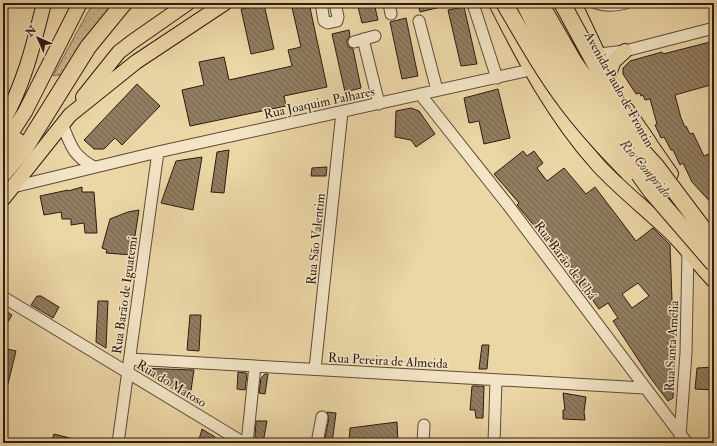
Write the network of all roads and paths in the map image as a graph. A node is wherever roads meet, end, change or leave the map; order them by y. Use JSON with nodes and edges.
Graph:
{"nodes":[{"id":1,"x":44,"y":3,"type":"edge"},
{"id":2,"x":52,"y":3,"type":"edge"},
{"id":3,"x":80,"y":3,"type":"edge"},
{"id":4,"x":124,"y":3,"type":"edge"},
{"id":5,"x":188,"y":3,"type":"edge"},
{"id":6,"x":225,"y":3,"type":"edge"},
{"id":7,"x":321,"y":3,"type":"edge"},
{"id":8,"x":335,"y":3,"type":"edge"},
{"id":9,"x":496,"y":3,"type":"edge"},
{"id":10,"x":504,"y":3,"type":"edge"},
{"id":11,"x":517,"y":3,"type":"edge"},
{"id":12,"x":524,"y":3,"type":"edge"},
{"id":13,"x":540,"y":3,"type":"edge"},
{"id":14,"x":556,"y":3,"type":"edge"},
{"id":15,"x":562,"y":3,"type":"edge"},
{"id":16,"x":574,"y":3,"type":"edge"},
{"id":17,"x":596,"y":3,"type":"edge"},
{"id":18,"x":626,"y":3,"type":"edge"},
{"id":19,"x":474,"y":7,"type":"dead end"},
{"id":20,"x":419,"y":21,"type":"dead end"},
{"id":21,"x":714,"y":28,"type":"edge"},
{"id":22,"x":38,"y":30,"type":"junction"},
{"id":23,"x":375,"y":36,"type":"dead end"},
{"id":24,"x":625,"y":50,"type":"junction"},
{"id":25,"x":598,"y":54,"type":"junction"},
{"id":26,"x":551,"y":65,"type":"junction"},
{"id":27,"x":531,"y":71,"type":"junction"},
{"id":28,"x":608,"y":74,"type":"junction"},
{"id":29,"x":497,"y":78,"type":"junction"},
{"id":30,"x":437,"y":90,"type":"junction"},
{"id":31,"x":420,"y":94,"type":"junction"},
{"id":32,"x":34,"y":97,"type":"junction"},
{"id":33,"x":379,"y":104,"type":"junction"},
{"id":34,"x":342,"y":112,"type":"junction"},
{"id":35,"x":66,"y":120,"type":"junction"},
{"id":36,"x":3,"y":121,"type":"edge"},
{"id":37,"x":641,"y":144,"type":"junction"},
{"id":38,"x":3,"y":146,"type":"edge"},
{"id":39,"x":158,"y":152,"type":"junction"},
{"id":40,"x":3,"y":162,"type":"edge"},
{"id":41,"x":599,"y":166,"type":"junction"},
{"id":42,"x":656,"y":166,"type":"junction"},
{"id":43,"x":94,"y":167,"type":"junction"},
{"id":44,"x":3,"y":174,"type":"edge"},
{"id":45,"x":616,"y":182,"type":"junction"},
{"id":46,"x":13,"y":187,"type":"junction"},
{"id":47,"x":651,"y":191,"type":"junction"},
{"id":48,"x":3,"y":198,"type":"edge"},
{"id":49,"x":701,"y":233,"type":"edge"},
{"id":50,"x":714,"y":264,"type":"edge"},
{"id":51,"x":714,"y":281,"type":"edge"},
{"id":52,"x":3,"y":297,"type":"edge"},
{"id":53,"x":130,"y":359,"type":"junction"},
{"id":54,"x":255,"y":366,"type":"junction"},
{"id":55,"x":315,"y":369,"type":"junction"},
{"id":56,"x":128,"y":373,"type":"junction"},
{"id":57,"x":496,"y":380,"type":"junction"},
{"id":58,"x":644,"y":388,"type":"junction"},
{"id":59,"x":682,"y":409,"type":"junction"},
{"id":60,"x":322,"y":417,"type":"dead end"},
{"id":61,"x":667,"y":417,"type":"junction"},
{"id":62,"x":424,"y":425,"type":"dead end"},
{"id":63,"x":680,"y":438,"type":"edge"},
{"id":64,"x":118,"y":443,"type":"edge"},
{"id":65,"x":245,"y":443,"type":"edge"},
{"id":66,"x":317,"y":443,"type":"edge"},
{"id":67,"x":424,"y":443,"type":"edge"},
{"id":68,"x":494,"y":443,"type":"edge"},
{"id":69,"x":687,"y":443,"type":"edge"}],
"edges":[{"from":1,"to":22,"type":"main road"},
{"from":2,"to":22,"type":"main road"},
{"from":3,"to":32,"type":"main road"},
{"from":4,"to":44,"type":"highway"},
{"from":5,"to":35,"type":"main road"},
{"from":6,"to":35,"type":"main road"},
{"from":7,"to":8,"type":"street"},
{"from":9,"to":27,"type":"main road","name":"Avenida Paulo de Frontin"},
{"from":10,"to":47,"type":"highway","bridge":true},
{"from":11,"to":26,"type":"main road","name":"Avenida Paulo de Frontin"},
{"from":12,"to":47,"type":"highway","bridge":true},
{"from":13,"to":42,"type":"highway","bridge":true},
{"from":14,"to":37,"type":"highway"},
{"from":15,"to":42,"type":"highway","bridge":true},
{"from":16,"to":25,"type":"main road","name":"Avenida Paulo de Frontin"},
{"from":17,"to":18,"type":"street"},
{"from":19,"to":29,"type":"street"},
{"from":20,"to":30,"type":"street"},
{"from":21,"to":24,"type":"street"},
{"from":22,"to":36,"type":"main road"},
{"from":23,"to":33,"type":"street"},
{"from":24,"to":25,"type":"street"},
{"from":24,"to":28,"type":"main road"},
{"from":25,"to":28,"type":"main road","name":"Avenida Paulo de Frontin"},
{"from":26,"to":27,"type":"street","name":"Rua Joaquim Palhares"},
{"from":26,"to":41,"type":"main road","name":"Avenida Paulo de Frontin"},
{"from":27,"to":29,"type":"street","name":"Rua Joaquim Palhares"},
{"from":27,"to":41,"type":"main road","name":"Avenida Paulo de Frontin"},
{"from":28,"to":37,"type":"main road","name":"Avenida Paulo de Frontin"},
{"from":29,"to":30,"type":"street","name":"Rua Joaquim Palhares"},
{"from":30,"to":31,"type":"street","name":"Rua Joaquim Palhares"},
{"from":31,"to":33,"type":"street","name":"Rua Joaquim Palhares"},
{"from":31,"to":58,"type":"street","name":"Rua Barão de Ubá"},
{"from":32,"to":38,"type":"main road"},
{"from":32,"to":40,"type":"main road"},
{"from":33,"to":34,"type":"street","name":"Rua Joaquim Palhares"},
{"from":34,"to":39,"type":"street","name":"Rua Joaquim Palhares"},
{"from":34,"to":55,"type":"street","name":"Rua São Valentim"},
{"from":35,"to":43,"type":"street"},
{"from":35,"to":46,"type":"main road"},
{"from":37,"to":45,"type":"main road"},
{"from":37,"to":49,"type":"main road","name":"Avenida Paulo de Frontin"},
{"from":39,"to":43,"type":"street","name":"Rua Joaquim Palhares"},
{"from":39,"to":53,"type":"street","name":"Rua Barão de Iguatemi"},
{"from":41,"to":45,"type":"main road","name":"Avenida Paulo de Frontin"},
{"from":42,"to":49,"type":"highway","bridge":true},
{"from":43,"to":46,"type":"street","name":"Rua Joaquim Palhares"},
{"from":45,"to":49,"type":"main road","name":"Avenida Paulo de Frontin"},
{"from":46,"to":48,"type":"main road"},
{"from":47,"to":50,"type":"highway","bridge":true},
{"from":49,"to":51,"type":"main road","name":"Avenida Paulo de Frontin"},
{"from":49,"to":59,"type":"street","name":"Rua Santa Amélia"},
{"from":52,"to":56,"type":"street","name":"Rua do Matoso"},
{"from":53,"to":54,"type":"street","name":"Rua Pereira de Almeida"},
{"from":53,"to":56,"type":"street","name":"Rua Barão de Iguatemi"},
{"from":54,"to":55,"type":"street","name":"Rua Pereira de Almeida"},
{"from":54,"to":65,"type":"street"},
{"from":55,"to":57,"type":"street","name":"Rua Pereira de Almeida"},
{"from":56,"to":64,"type":"street","name":"Rua Barão de Iguatemi"},
{"from":56,"to":65,"type":"street","name":"Rua do Matoso"},
{"from":57,"to":58,"type":"street","name":"Rua Pereira de Almeida"},
{"from":57,"to":68,"type":"street"},
{"from":58,"to":61,"type":"street","name":"Rua Barão de Ubá"},
{"from":59,"to":61,"type":"street"},
{"from":59,"to":63,"type":"street","name":"Rua Santa Amélia"},
{"from":60,"to":66,"type":"street"},
{"from":61,"to":63,"type":"street","name":"Rua Barão de Ubá"},
{"from":62,"to":67,"type":"street"},
{"from":63,"to":69,"type":"street","name":"Rua Barão de Ubá"}]}
